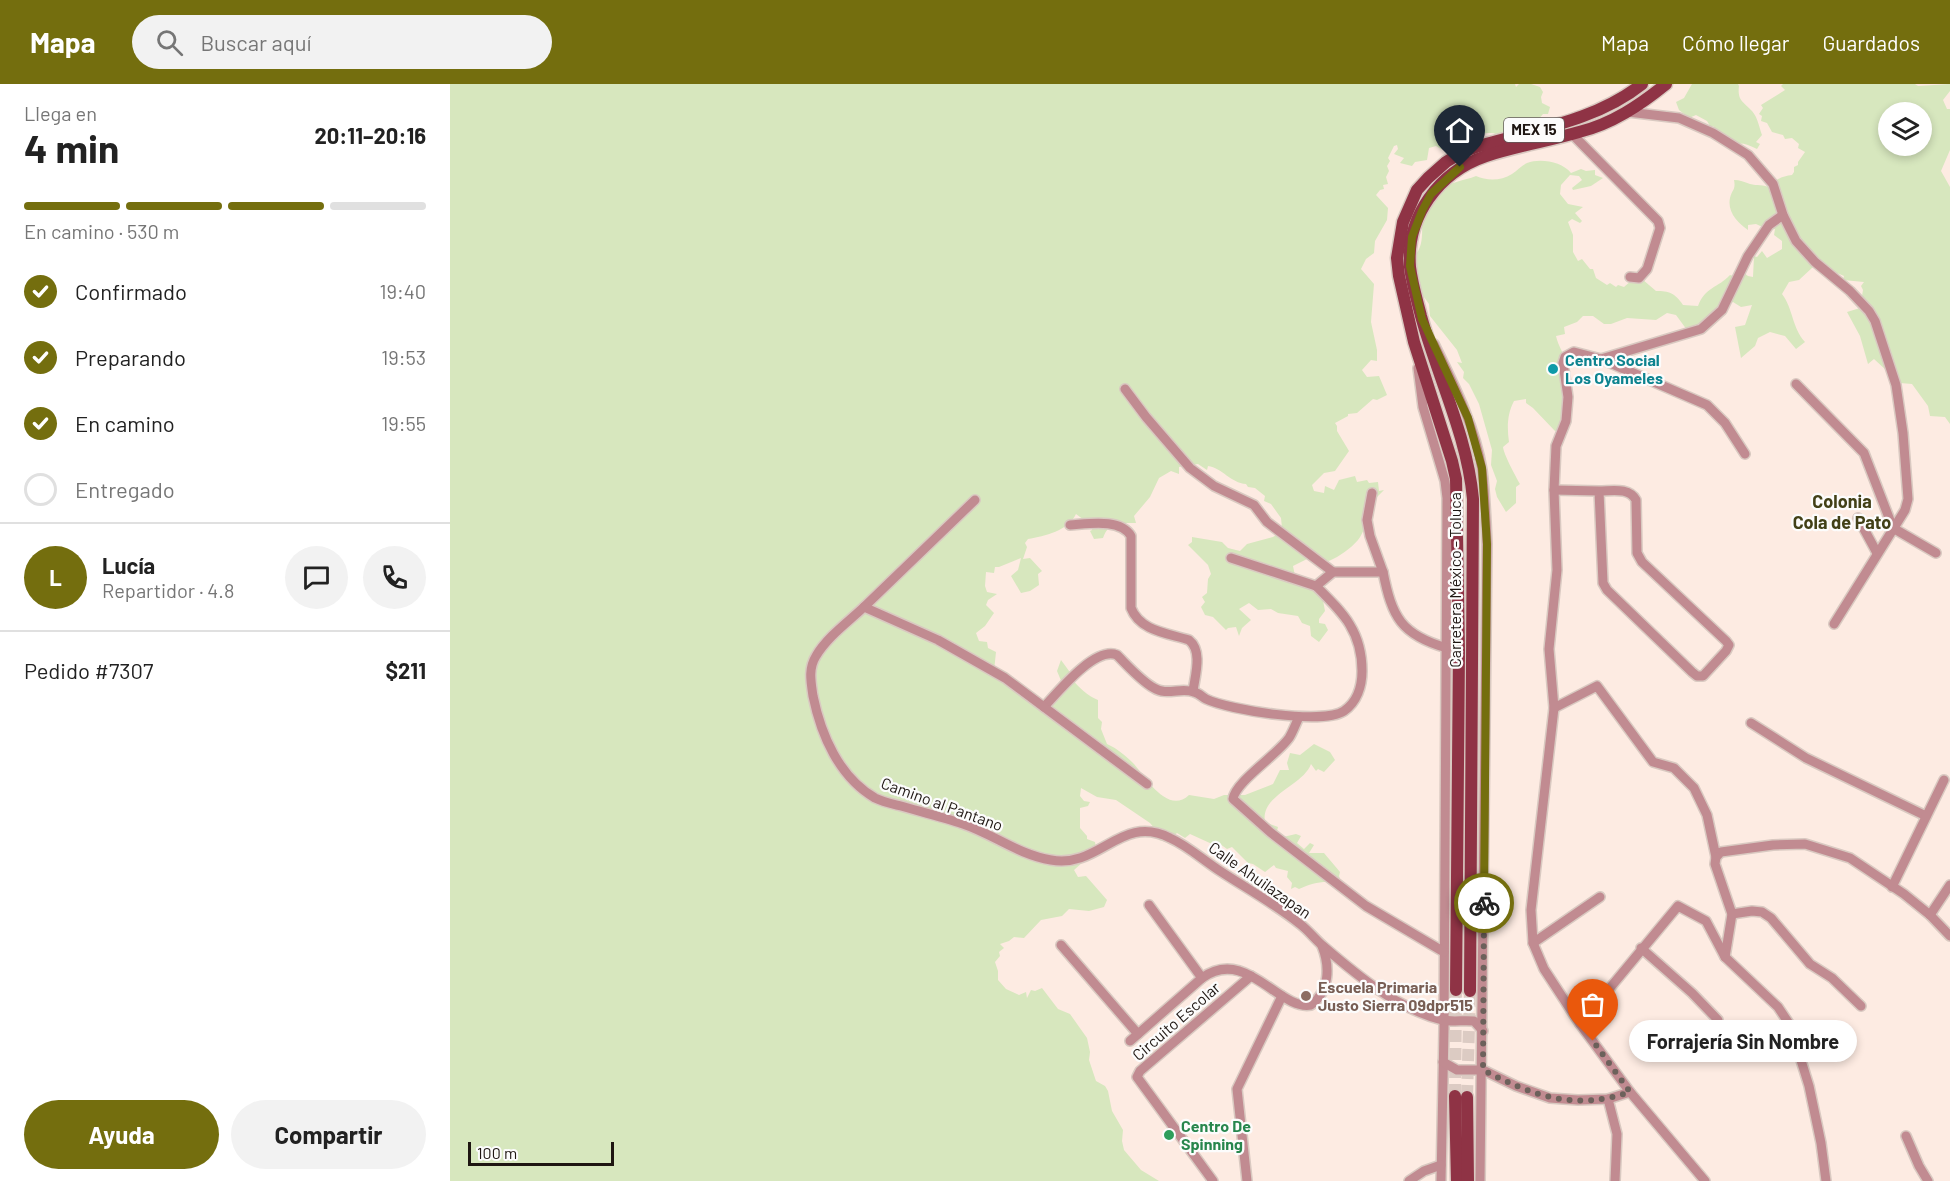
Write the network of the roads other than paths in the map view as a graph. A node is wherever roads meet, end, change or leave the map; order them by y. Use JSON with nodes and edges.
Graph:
{"nodes":[{"id":1,"x":1642,"y":84,"type":"edge"},
{"id":2,"x":1665,"y":84,"type":"edge"},
{"id":3,"x":1628,"y":112,"type":"junction"},
{"id":4,"x":1572,"y":134,"type":"junction"},
{"id":5,"x":1784,"y":215,"type":"junction"},
{"id":6,"x":1630,"y":277,"type":"dead end"},
{"id":7,"x":1422,"y":319,"type":"junction"},
{"id":8,"x":1414,"y":342,"type":"junction"},
{"id":9,"x":1601,"y":359,"type":"junction"},
{"id":10,"x":1796,"y":384,"type":"dead end"},
{"id":11,"x":1125,"y":389,"type":"dead end"},
{"id":12,"x":1745,"y":454,"type":"dead end"},
{"id":13,"x":1554,"y":490,"type":"junction"},
{"id":14,"x":1599,"y":491,"type":"junction"},
{"id":15,"x":1372,"y":493,"type":"dead end"},
{"id":16,"x":975,"y":500,"type":"dead end"},
{"id":17,"x":1858,"y":518,"type":"dead end"},
{"id":18,"x":1070,"y":525,"type":"dead end"},
{"id":19,"x":1893,"y":528,"type":"junction"},
{"id":20,"x":1877,"y":553,"type":"junction"},
{"id":21,"x":1936,"y":554,"type":"dead end"},
{"id":22,"x":1231,"y":558,"type":"dead end"},
{"id":23,"x":1333,"y":572,"type":"junction"},
{"id":24,"x":1383,"y":572,"type":"junction"},
{"id":25,"x":1316,"y":586,"type":"junction"},
{"id":26,"x":864,"y":607,"type":"junction"},
{"id":27,"x":1834,"y":624,"type":"dead end"},
{"id":28,"x":1448,"y":648,"type":"junction"},
{"id":29,"x":1193,"y":691,"type":"junction"},
{"id":30,"x":1044,"y":707,"type":"junction"},
{"id":31,"x":1554,"y":708,"type":"junction"},
{"id":32,"x":1299,"y":717,"type":"junction"},
{"id":33,"x":1752,"y":723,"type":"dead end"},
{"id":34,"x":1944,"y":780,"type":"dead end"},
{"id":35,"x":1148,"y":784,"type":"dead end"},
{"id":36,"x":1926,"y":816,"type":"junction"},
{"id":37,"x":1716,"y":857,"type":"junction"},
{"id":38,"x":1080,"y":859,"type":"joint"},
{"id":39,"x":1950,"y":885,"type":"edge"},
{"id":40,"x":1892,"y":887,"type":"junction"},
{"id":41,"x":1600,"y":897,"type":"dead end"},
{"id":42,"x":1149,"y":905,"type":"dead end"},
{"id":43,"x":1732,"y":914,"type":"junction"},
{"id":44,"x":1930,"y":915,"type":"junction"},
{"id":45,"x":1950,"y":936,"type":"edge"},
{"id":46,"x":1533,"y":943,"type":"junction"},
{"id":47,"x":1321,"y":944,"type":"junction"},
{"id":48,"x":1061,"y":945,"type":"dead end"},
{"id":49,"x":1641,"y":948,"type":"junction"},
{"id":50,"x":1444,"y":952,"type":"junction"},
{"id":51,"x":1725,"y":957,"type":"junction"},
{"id":52,"x":1251,"y":976,"type":"junction"},
{"id":53,"x":1202,"y":978,"type":"junction"},
{"id":54,"x":1456,"y":990,"type":"tunnel mouth"},
{"id":55,"x":1470,"y":991,"type":"tunnel mouth"},
{"id":56,"x":1282,"y":996,"type":"junction"},
{"id":57,"x":1861,"y":1006,"type":"dead end"},
{"id":58,"x":1718,"y":1020,"type":"dead end"},
{"id":59,"x":1444,"y":1021,"type":"junction"},
{"id":60,"x":1580,"y":1024,"type":"junction"},
{"id":61,"x":1483,"y":1031,"type":"junction"},
{"id":62,"x":1138,"y":1034,"type":"junction"},
{"id":63,"x":1130,"y":1041,"type":"dead end"},
{"id":64,"x":1443,"y":1062,"type":"junction"},
{"id":65,"x":1483,"y":1070,"type":"junction"},
{"id":66,"x":1630,"y":1092,"type":"junction"},
{"id":67,"x":1608,"y":1099,"type":"junction"},
{"id":68,"x":1906,"y":1136,"type":"dead end"},
{"id":69,"x":1441,"y":1165,"type":"junction"},
{"id":70,"x":1213,"y":1181,"type":"edge"},
{"id":71,"x":1247,"y":1181,"type":"edge"},
{"id":72,"x":1409,"y":1181,"type":"edge"},
{"id":73,"x":1441,"y":1181,"type":"edge"},
{"id":74,"x":1457,"y":1181,"type":"edge"},
{"id":75,"x":1468,"y":1181,"type":"edge"},
{"id":76,"x":1480,"y":1181,"type":"edge"},
{"id":77,"x":1616,"y":1181,"type":"edge"},
{"id":78,"x":1706,"y":1181,"type":"edge"},
{"id":79,"x":1826,"y":1181,"type":"edge"},
{"id":80,"x":1928,"y":1181,"type":"edge"}],
"edges":[{"from":1,"to":8,"type":"main road","name":"Carretera México - Toluca","number":"MEX 15"},
{"from":2,"to":3,"type":"main road","name":"Carretera México - Toluca","number":"MEX 15"},
{"from":3,"to":4,"type":"main road","name":"Carretera México - Toluca","number":"MEX 15"},
{"from":3,"to":5,"type":"street"},
{"from":4,"to":6,"type":"street"},
{"from":4,"to":7,"type":"main road","name":"Carretera México - Toluca","number":"MEX 15"},
{"from":5,"to":9,"type":"street"},
{"from":5,"to":19,"type":"street"},
{"from":7,"to":55,"type":"main road","name":"Carretera México - Toluca","number":"MEX 15"},
{"from":7,"to":61,"type":"street"},
{"from":8,"to":28,"type":"street"},
{"from":8,"to":54,"type":"main road","name":"Carretera México - Toluca","number":"MEX 15"},
{"from":9,"to":12,"type":"street"},
{"from":9,"to":13,"type":"street"},
{"from":10,"to":19,"type":"street"},
{"from":11,"to":23,"type":"street"},
{"from":13,"to":14,"type":"street"},
{"from":13,"to":31,"type":"street"},
{"from":14,"to":14,"type":"street"},
{"from":15,"to":24,"type":"street"},
{"from":16,"to":26,"type":"street","name":"Camino al Pantano"},
{"from":17,"to":20,"type":"street"},
{"from":18,"to":29,"type":"street"},
{"from":19,"to":20,"type":"street"},
{"from":19,"to":21,"type":"street"},
{"from":20,"to":27,"type":"street"},
{"from":22,"to":25,"type":"street"},
{"from":23,"to":24,"type":"street"},
{"from":23,"to":25,"type":"street"},
{"from":24,"to":28,"type":"street"},
{"from":25,"to":32,"type":"street"},
{"from":26,"to":30,"type":"street"},
{"from":26,"to":38,"type":"street","name":"Camino al Pantano"},
{"from":28,"to":50,"type":"street"},
{"from":29,"to":30,"type":"street"},
{"from":29,"to":32,"type":"street"},
{"from":30,"to":35,"type":"street"},
{"from":31,"to":37,"type":"street"},
{"from":31,"to":46,"type":"street"},
{"from":32,"to":50,"type":"street"},
{"from":33,"to":36,"type":"street"},
{"from":34,"to":36,"type":"street"},
{"from":36,"to":40,"type":"street"},
{"from":37,"to":40,"type":"street"},
{"from":37,"to":43,"type":"street"},
{"from":38,"to":47,"type":"street","name":"Calle Ahuilazapan"},
{"from":39,"to":44,"type":"street"},
{"from":40,"to":44,"type":"street"},
{"from":41,"to":46,"type":"street"},
{"from":42,"to":53,"type":"street"},
{"from":43,"to":51,"type":"street"},
{"from":43,"to":57,"type":"street"},
{"from":44,"to":45,"type":"street"},
{"from":46,"to":60,"type":"street"},
{"from":47,"to":56,"type":"street"},
{"from":47,"to":59,"type":"street","name":"Calle Ahuilazapan"},
{"from":48,"to":62,"type":"street"},
{"from":49,"to":51,"type":"street"},
{"from":49,"to":58,"type":"street"},
{"from":49,"to":60,"type":"street"},
{"from":50,"to":59,"type":"street"},
{"from":51,"to":79,"type":"street"},
{"from":52,"to":53,"type":"street"},
{"from":52,"to":56,"type":"street"},
{"from":52,"to":70,"type":"street","name":"Circuito Escolar"},
{"from":53,"to":62,"type":"street"},
{"from":56,"to":71,"type":"street"},
{"from":59,"to":61,"type":"street"},
{"from":59,"to":64,"type":"street"},
{"from":60,"to":66,"type":"street"},
{"from":61,"to":65,"type":"street"},
{"from":62,"to":63,"type":"street"},
{"from":64,"to":65,"type":"street"},
{"from":64,"to":69,"type":"street"},
{"from":65,"to":67,"type":"street"},
{"from":65,"to":76,"type":"street"},
{"from":66,"to":67,"type":"street"},
{"from":66,"to":78,"type":"street"},
{"from":67,"to":77,"type":"street"},
{"from":68,"to":80,"type":"street"},
{"from":69,"to":72,"type":"street"},
{"from":69,"to":73,"type":"street"},
{"from":74,"to":75,"type":"main road"}]}
